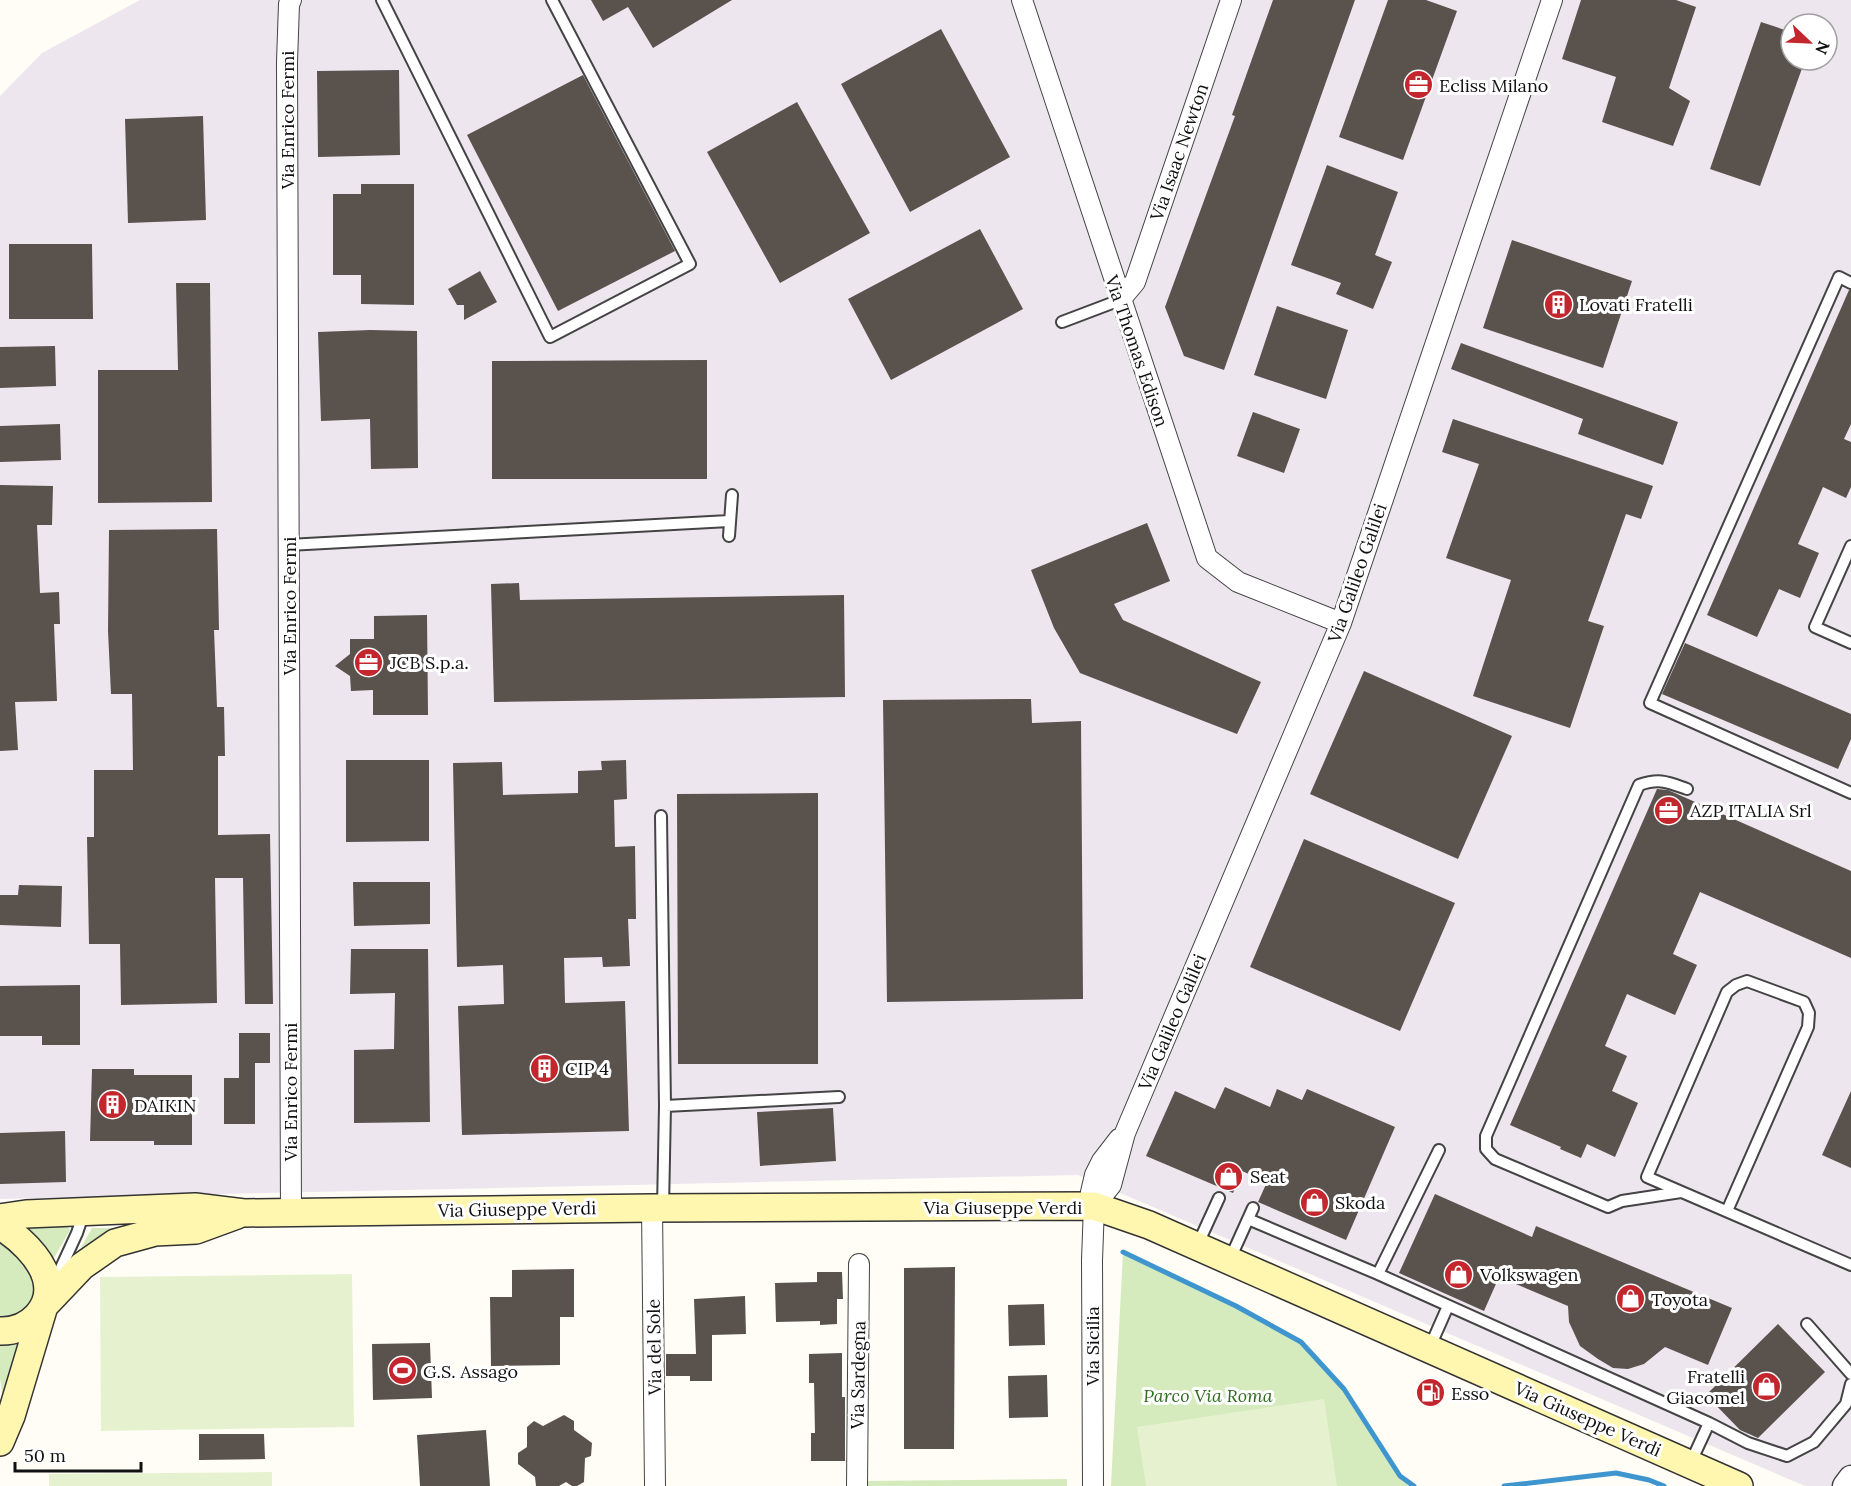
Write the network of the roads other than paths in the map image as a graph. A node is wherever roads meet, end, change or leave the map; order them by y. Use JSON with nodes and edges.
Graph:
{"nodes":[{"id":1,"x":291,"y":0,"type":"edge"},
{"id":2,"x":382,"y":0,"type":"edge"},
{"id":3,"x":552,"y":0,"type":"edge"},
{"id":4,"x":1022,"y":0,"type":"edge"},
{"id":5,"x":1231,"y":0,"type":"edge"},
{"id":6,"x":1552,"y":0,"type":"edge"},
{"id":7,"x":1851,"y":283,"type":"edge"},
{"id":8,"x":1120,"y":300,"type":"junction"},
{"id":9,"x":1062,"y":322,"type":"dead end"},
{"id":10,"x":732,"y":495,"type":"dead end"},
{"id":11,"x":729,"y":521,"type":"junction"},
{"id":12,"x":729,"y":536,"type":"dead end"},
{"id":13,"x":288,"y":545,"type":"junction"},
{"id":14,"x":1851,"y":546,"type":"edge"},
{"id":15,"x":1341,"y":623,"type":"junction"},
{"id":16,"x":1851,"y":643,"type":"edge"},
{"id":17,"x":1687,"y":789,"type":"dead end"},
{"id":18,"x":1851,"y":793,"type":"edge"},
{"id":19,"x":661,"y":816,"type":"dead end"},
{"id":20,"x":839,"y":1097,"type":"dead end"},
{"id":21,"x":666,"y":1106,"type":"junction"},
{"id":22,"x":1439,"y":1150,"type":"dead end"},
{"id":23,"x":1681,"y":1192,"type":"junction"},
{"id":24,"x":1219,"y":1198,"type":"dead end"},
{"id":25,"x":1094,"y":1206,"type":"junction"},
{"id":26,"x":658,"y":1208,"type":"junction"},
{"id":27,"x":1253,"y":1208,"type":"dead end"},
{"id":28,"x":84,"y":1211,"type":"junction"},
{"id":29,"x":1727,"y":1211,"type":"junction"},
{"id":30,"x":291,"y":1212,"type":"junction"},
{"id":31,"x":244,"y":1213,"type":"junction"},
{"id":32,"x":0,"y":1218,"type":"edge"},
{"id":33,"x":1248,"y":1219,"type":"junction"},
{"id":34,"x":0,"y":1226,"type":"edge"},
{"id":35,"x":1197,"y":1246,"type":"junction"},
{"id":36,"x":1229,"y":1260,"type":"junction"},
{"id":37,"x":859,"y":1264,"type":"dead end"},
{"id":38,"x":1851,"y":1265,"type":"edge"},
{"id":39,"x":1378,"y":1274,"type":"junction"},
{"id":40,"x":44,"y":1306,"type":"junction"},
{"id":41,"x":1448,"y":1306,"type":"junction"},
{"id":42,"x":1807,"y":1324,"type":"dead end"},
{"id":43,"x":0,"y":1331,"type":"edge"},
{"id":44,"x":1429,"y":1349,"type":"junction"},
{"id":45,"x":1851,"y":1374,"type":"edge"},
{"id":46,"x":1851,"y":1384,"type":"edge"},
{"id":47,"x":1709,"y":1423,"type":"junction"},
{"id":48,"x":0,"y":1442,"type":"edge"},
{"id":49,"x":1690,"y":1464,"type":"junction"},
{"id":50,"x":1851,"y":1478,"type":"edge"},
{"id":51,"x":655,"y":1486,"type":"edge"},
{"id":52,"x":857,"y":1486,"type":"edge"},
{"id":53,"x":1093,"y":1486,"type":"edge"},
{"id":54,"x":1739,"y":1486,"type":"edge"},
{"id":55,"x":1845,"y":1486,"type":"edge"}],
"edges":[{"from":1,"to":13,"type":"street","name":"Via Enrico Fermi"},
{"from":2,"to":3,"type":"lane"},
{"from":4,"to":8,"type":"street","name":"Via Thomas Edison"},
{"from":5,"to":8,"type":"street","name":"Via Isaac Newton"},
{"from":6,"to":15,"type":"street","name":"Via Galileo Galilei"},
{"from":7,"to":18,"type":"lane"},
{"from":8,"to":9,"type":"lane"},
{"from":8,"to":15,"type":"street","name":"Via Thomas Edison"},
{"from":10,"to":11,"type":"lane"},
{"from":11,"to":12,"type":"lane"},
{"from":11,"to":13,"type":"lane"},
{"from":13,"to":30,"type":"street","name":"Via Enrico Fermi"},
{"from":14,"to":16,"type":"lane"},
{"from":15,"to":25,"type":"street","name":"Via Galileo Galilei"},
{"from":17,"to":23,"type":"lane"},
{"from":19,"to":21,"type":"lane"},
{"from":20,"to":21,"type":"lane"},
{"from":21,"to":26,"type":"lane"},
{"from":22,"to":39,"type":"lane"},
{"from":23,"to":29,"type":"lane"},
{"from":23,"to":29,"type":"lane"},
{"from":24,"to":35,"type":"lane"},
{"from":25,"to":26,"type":"main road","name":"Via Giuseppe Verdi"},
{"from":25,"to":35,"type":"main road","name":"Via Giuseppe Verdi"},
{"from":25,"to":53,"type":"street","name":"Via Sicilia"},
{"from":26,"to":30,"type":"main road","name":"Via Giuseppe Verdi"},
{"from":26,"to":51,"type":"street","name":"Via del Sole"},
{"from":27,"to":33,"type":"lane"},
{"from":28,"to":31,"type":"main road","name":"Via Giuseppe Verdi"},
{"from":28,"to":32,"type":"main road","name":"Via Giuseppe Verdi"},
{"from":28,"to":40,"type":"lane"},
{"from":29,"to":38,"type":"lane"},
{"from":30,"to":31,"type":"main road","name":"Via Giuseppe Verdi"},
{"from":31,"to":40,"type":"main road","name":"Via Giuseppe Verdi"},
{"from":33,"to":36,"type":"lane"},
{"from":33,"to":39,"type":"lane"},
{"from":34,"to":40,"type":"main road"},
{"from":35,"to":36,"type":"main road","name":"Via Giuseppe Verdi"},
{"from":36,"to":44,"type":"main road","name":"Via Giuseppe Verdi"},
{"from":37,"to":52,"type":"street","name":"Via Sardegna"},
{"from":39,"to":41,"type":"lane"},
{"from":40,"to":43,"type":"main road","name":"Via Giuseppe Verdi"},
{"from":40,"to":48,"type":"main road"},
{"from":41,"to":44,"type":"lane"},
{"from":41,"to":47,"type":"lane"},
{"from":42,"to":45,"type":"lane"},
{"from":44,"to":49,"type":"main road","name":"Via Giuseppe Verdi"},
{"from":46,"to":47,"type":"lane"},
{"from":47,"to":49,"type":"lane"},
{"from":49,"to":54,"type":"main road","name":"Via Giuseppe Verdi"},
{"from":50,"to":55,"type":"street"}]}
